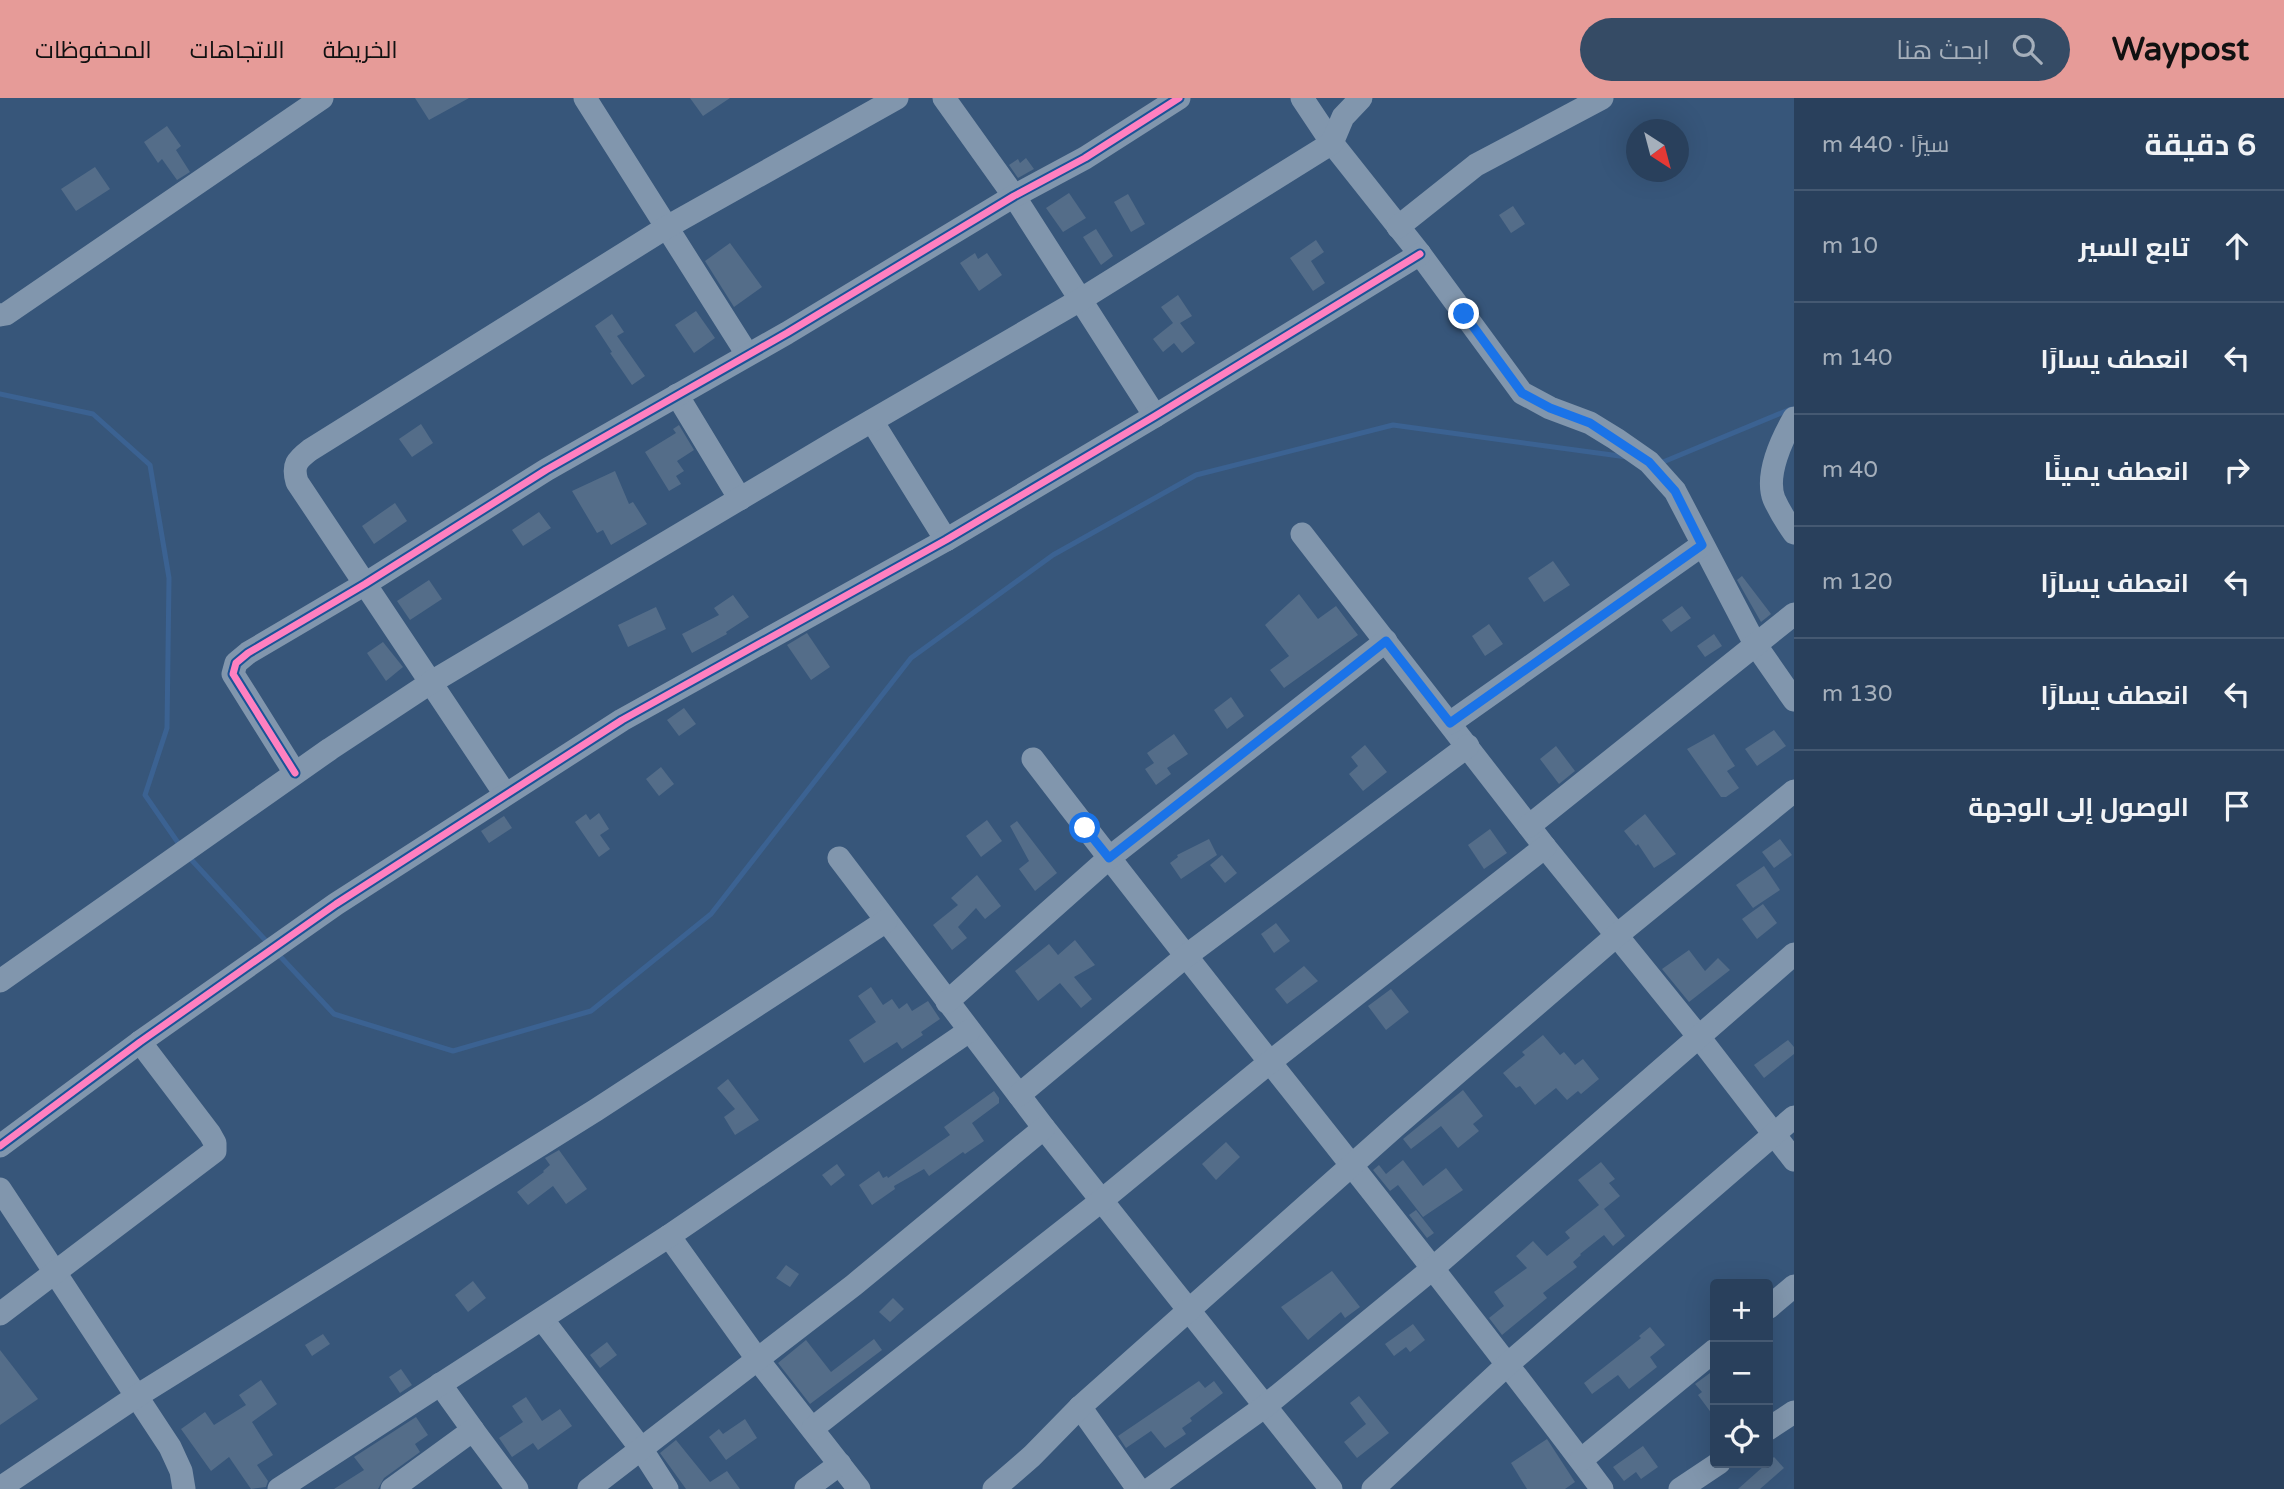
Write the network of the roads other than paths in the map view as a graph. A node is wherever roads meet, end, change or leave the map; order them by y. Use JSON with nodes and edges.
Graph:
{"nodes":[{"id":1,"x":322,"y":98,"type":"edge"},
{"id":2,"x":897,"y":98,"type":"edge"},
{"id":3,"x":944,"y":98,"type":"edge"},
{"id":4,"x":1179,"y":98,"type":"edge"},
{"id":5,"x":1302,"y":98,"type":"edge"},
{"id":6,"x":1361,"y":98,"type":"edge"},
{"id":7,"x":1602,"y":98,"type":"edge"},
{"id":8,"x":590,"y":100,"type":"edge"},
{"id":9,"x":1332,"y":143,"type":"junction"},
{"id":10,"x":1014,"y":196,"type":"junction"},
{"id":11,"x":667,"y":227,"type":"junction"},
{"id":12,"x":1398,"y":227,"type":"junction"},
{"id":13,"x":1420,"y":254,"type":"junction"},
{"id":14,"x":1080,"y":300,"type":"junction"},
{"id":15,"x":0,"y":315,"type":"edge"},
{"id":16,"x":747,"y":355,"type":"junction"},
{"id":17,"x":677,"y":395,"type":"junction"},
{"id":18,"x":1155,"y":416,"type":"junction"},
{"id":19,"x":1794,"y":418,"type":"edge"},
{"id":20,"x":872,"y":421,"type":"junction"},
{"id":21,"x":740,"y":499,"type":"junction"},
{"id":22,"x":1794,"y":533,"type":"edge"},
{"id":23,"x":1302,"y":534,"type":"dead end"},
{"id":24,"x":946,"y":540,"type":"junction"},
{"id":25,"x":1702,"y":545,"type":"junction"},
{"id":26,"x":365,"y":584,"type":"junction"},
{"id":27,"x":1794,"y":614,"type":"edge"},
{"id":28,"x":1386,"y":641,"type":"junction"},
{"id":29,"x":1755,"y":644,"type":"junction"},
{"id":30,"x":430,"y":684,"type":"junction"},
{"id":31,"x":1794,"y":700,"type":"edge"},
{"id":32,"x":1450,"y":723,"type":"junction"},
{"id":33,"x":1468,"y":746,"type":"junction"},
{"id":34,"x":1033,"y":759,"type":"dead end"},
{"id":35,"x":295,"y":773,"type":"junction"},
{"id":36,"x":1794,"y":791,"type":"edge"},
{"id":37,"x":505,"y":794,"type":"junction"},
{"id":38,"x":1529,"y":826,"type":"junction"},
{"id":39,"x":1545,"y":847,"type":"junction"},
{"id":40,"x":839,"y":858,"type":"dead end"},
{"id":41,"x":1109,"y":858,"type":"junction"},
{"id":42,"x":887,"y":921,"type":"junction"},
{"id":43,"x":1616,"y":936,"type":"junction"},
{"id":44,"x":1794,"y":954,"type":"edge"},
{"id":45,"x":1186,"y":956,"type":"junction"},
{"id":46,"x":0,"y":981,"type":"edge"},
{"id":47,"x":947,"y":1002,"type":"junction"},
{"id":48,"x":969,"y":1031,"type":"junction"},
{"id":49,"x":1699,"y":1037,"type":"junction"},
{"id":50,"x":140,"y":1042,"type":"junction"},
{"id":51,"x":1270,"y":1062,"type":"junction"},
{"id":52,"x":1020,"y":1095,"type":"junction"},
{"id":53,"x":1794,"y":1117,"type":"edge"},
{"id":54,"x":1044,"y":1128,"type":"junction"},
{"id":55,"x":1773,"y":1135,"type":"junction"},
{"id":56,"x":0,"y":1146,"type":"edge"},
{"id":57,"x":1794,"y":1160,"type":"edge"},
{"id":58,"x":1352,"y":1168,"type":"junction"},
{"id":59,"x":0,"y":1189,"type":"edge"},
{"id":60,"x":1101,"y":1201,"type":"junction"},
{"id":61,"x":669,"y":1236,"type":"junction"},
{"id":62,"x":1432,"y":1269,"type":"junction"},
{"id":63,"x":56,"y":1272,"type":"junction"},
{"id":64,"x":1794,"y":1286,"type":"edge"},
{"id":65,"x":1773,"y":1304,"type":"edge"},
{"id":66,"x":1189,"y":1311,"type":"junction"},
{"id":67,"x":0,"y":1314,"type":"edge"},
{"id":68,"x":542,"y":1319,"type":"junction"},
{"id":69,"x":1710,"y":1354,"type":"edge"},
{"id":70,"x":758,"y":1360,"type":"junction"},
{"id":71,"x":1508,"y":1364,"type":"junction"},
{"id":72,"x":440,"y":1384,"type":"junction"},
{"id":73,"x":137,"y":1396,"type":"junction"},
{"id":74,"x":1080,"y":1407,"type":"junction"},
{"id":75,"x":1264,"y":1407,"type":"junction"},
{"id":76,"x":1794,"y":1412,"type":"edge"},
{"id":77,"x":1773,"y":1426,"type":"edge"},
{"id":78,"x":813,"y":1428,"type":"junction"},
{"id":79,"x":472,"y":1430,"type":"junction"},
{"id":80,"x":642,"y":1450,"type":"junction"},
{"id":81,"x":1581,"y":1460,"type":"junction"},
{"id":82,"x":840,"y":1464,"type":"junction"},
{"id":83,"x":1711,"y":1468,"type":"edge"},
{"id":84,"x":0,"y":1488,"type":"edge"},
{"id":85,"x":184,"y":1489,"type":"edge"},
{"id":86,"x":279,"y":1489,"type":"edge"},
{"id":87,"x":392,"y":1489,"type":"edge"},
{"id":88,"x":517,"y":1489,"type":"edge"},
{"id":89,"x":589,"y":1489,"type":"edge"},
{"id":90,"x":667,"y":1489,"type":"edge"},
{"id":91,"x":806,"y":1489,"type":"edge"},
{"id":92,"x":859,"y":1489,"type":"edge"},
{"id":93,"x":994,"y":1489,"type":"edge"},
{"id":94,"x":1138,"y":1489,"type":"edge"},
{"id":95,"x":1150,"y":1489,"type":"edge"},
{"id":96,"x":1331,"y":1489,"type":"edge"},
{"id":97,"x":1373,"y":1489,"type":"edge"},
{"id":98,"x":1602,"y":1489,"type":"edge"},
{"id":99,"x":1680,"y":1489,"type":"edge"}],
"edges":[{"from":1,"to":15,"type":"street"},
{"from":2,"to":11,"type":"street"},
{"from":3,"to":10,"type":"street"},
{"from":4,"to":10,"type":"street"},
{"from":5,"to":9,"type":"street"},
{"from":6,"to":9,"type":"street"},
{"from":7,"to":12,"type":"street"},
{"from":8,"to":11,"type":"street"},
{"from":9,"to":12,"type":"street"},
{"from":9,"to":14,"type":"street"},
{"from":10,"to":14,"type":"street"},
{"from":10,"to":16,"type":"street"},
{"from":11,"to":16,"type":"street"},
{"from":11,"to":26,"type":"street"},
{"from":12,"to":13,"type":"street"},
{"from":13,"to":18,"type":"street"},
{"from":13,"to":25,"type":"street"},
{"from":14,"to":18,"type":"street"},
{"from":14,"to":20,"type":"street"},
{"from":16,"to":17,"type":"street"},
{"from":17,"to":21,"type":"street"},
{"from":17,"to":26,"type":"street"},
{"from":18,"to":24,"type":"street"},
{"from":19,"to":22,"type":"street"},
{"from":20,"to":21,"type":"street"},
{"from":20,"to":24,"type":"street"},
{"from":21,"to":30,"type":"street"},
{"from":23,"to":28,"type":"street"},
{"from":24,"to":37,"type":"street"},
{"from":25,"to":29,"type":"street"},
{"from":25,"to":32,"type":"street"},
{"from":26,"to":30,"type":"street"},
{"from":26,"to":35,"type":"street"},
{"from":27,"to":29,"type":"street"},
{"from":28,"to":32,"type":"street"},
{"from":28,"to":41,"type":"street"},
{"from":29,"to":31,"type":"street"},
{"from":29,"to":38,"type":"street"},
{"from":30,"to":35,"type":"street"},
{"from":30,"to":37,"type":"street"},
{"from":32,"to":33,"type":"street"},
{"from":33,"to":38,"type":"street"},
{"from":33,"to":45,"type":"street"},
{"from":34,"to":41,"type":"street"},
{"from":35,"to":46,"type":"street"},
{"from":36,"to":43,"type":"street"},
{"from":37,"to":50,"type":"street"},
{"from":38,"to":39,"type":"street"},
{"from":39,"to":43,"type":"street"},
{"from":39,"to":51,"type":"street"},
{"from":40,"to":42,"type":"street"},
{"from":41,"to":45,"type":"street"},
{"from":41,"to":47,"type":"street"},
{"from":42,"to":47,"type":"street"},
{"from":42,"to":73,"type":"street"},
{"from":43,"to":49,"type":"street"},
{"from":43,"to":58,"type":"street"},
{"from":44,"to":49,"type":"street"},
{"from":45,"to":51,"type":"street"},
{"from":45,"to":52,"type":"street"},
{"from":47,"to":48,"type":"street"},
{"from":48,"to":52,"type":"street"},
{"from":48,"to":61,"type":"street"},
{"from":49,"to":55,"type":"street"},
{"from":49,"to":62,"type":"street"},
{"from":50,"to":56,"type":"street"},
{"from":50,"to":63,"type":"street"},
{"from":51,"to":58,"type":"street"},
{"from":51,"to":60,"type":"street"},
{"from":52,"to":54,"type":"street"},
{"from":53,"to":55,"type":"street"},
{"from":54,"to":60,"type":"street"},
{"from":54,"to":70,"type":"street"},
{"from":55,"to":57,"type":"street"},
{"from":55,"to":71,"type":"street"},
{"from":58,"to":62,"type":"street"},
{"from":58,"to":66,"type":"street"},
{"from":59,"to":63,"type":"street"},
{"from":60,"to":66,"type":"street"},
{"from":60,"to":78,"type":"street"},
{"from":61,"to":68,"type":"street"},
{"from":61,"to":70,"type":"street"},
{"from":62,"to":71,"type":"street"},
{"from":62,"to":75,"type":"street"},
{"from":63,"to":67,"type":"street"},
{"from":63,"to":73,"type":"street"},
{"from":64,"to":65,"type":"street"},
{"from":66,"to":74,"type":"street"},
{"from":66,"to":75,"type":"street"},
{"from":68,"to":72,"type":"street"},
{"from":68,"to":80,"type":"street"},
{"from":69,"to":81,"type":"street"},
{"from":70,"to":78,"type":"street"},
{"from":70,"to":80,"type":"street"},
{"from":71,"to":81,"type":"street"},
{"from":71,"to":97,"type":"street"},
{"from":72,"to":79,"type":"street"},
{"from":72,"to":86,"type":"street"},
{"from":73,"to":84,"type":"street"},
{"from":73,"to":85,"type":"street"},
{"from":74,"to":93,"type":"street"},
{"from":74,"to":94,"type":"street"},
{"from":75,"to":95,"type":"street"},
{"from":75,"to":96,"type":"street"},
{"from":76,"to":77,"type":"street"},
{"from":78,"to":82,"type":"street"},
{"from":79,"to":87,"type":"street"},
{"from":79,"to":88,"type":"street"},
{"from":80,"to":89,"type":"street"},
{"from":80,"to":90,"type":"street"},
{"from":81,"to":98,"type":"street"},
{"from":82,"to":91,"type":"street"},
{"from":82,"to":92,"type":"street"},
{"from":83,"to":99,"type":"street"}]}
